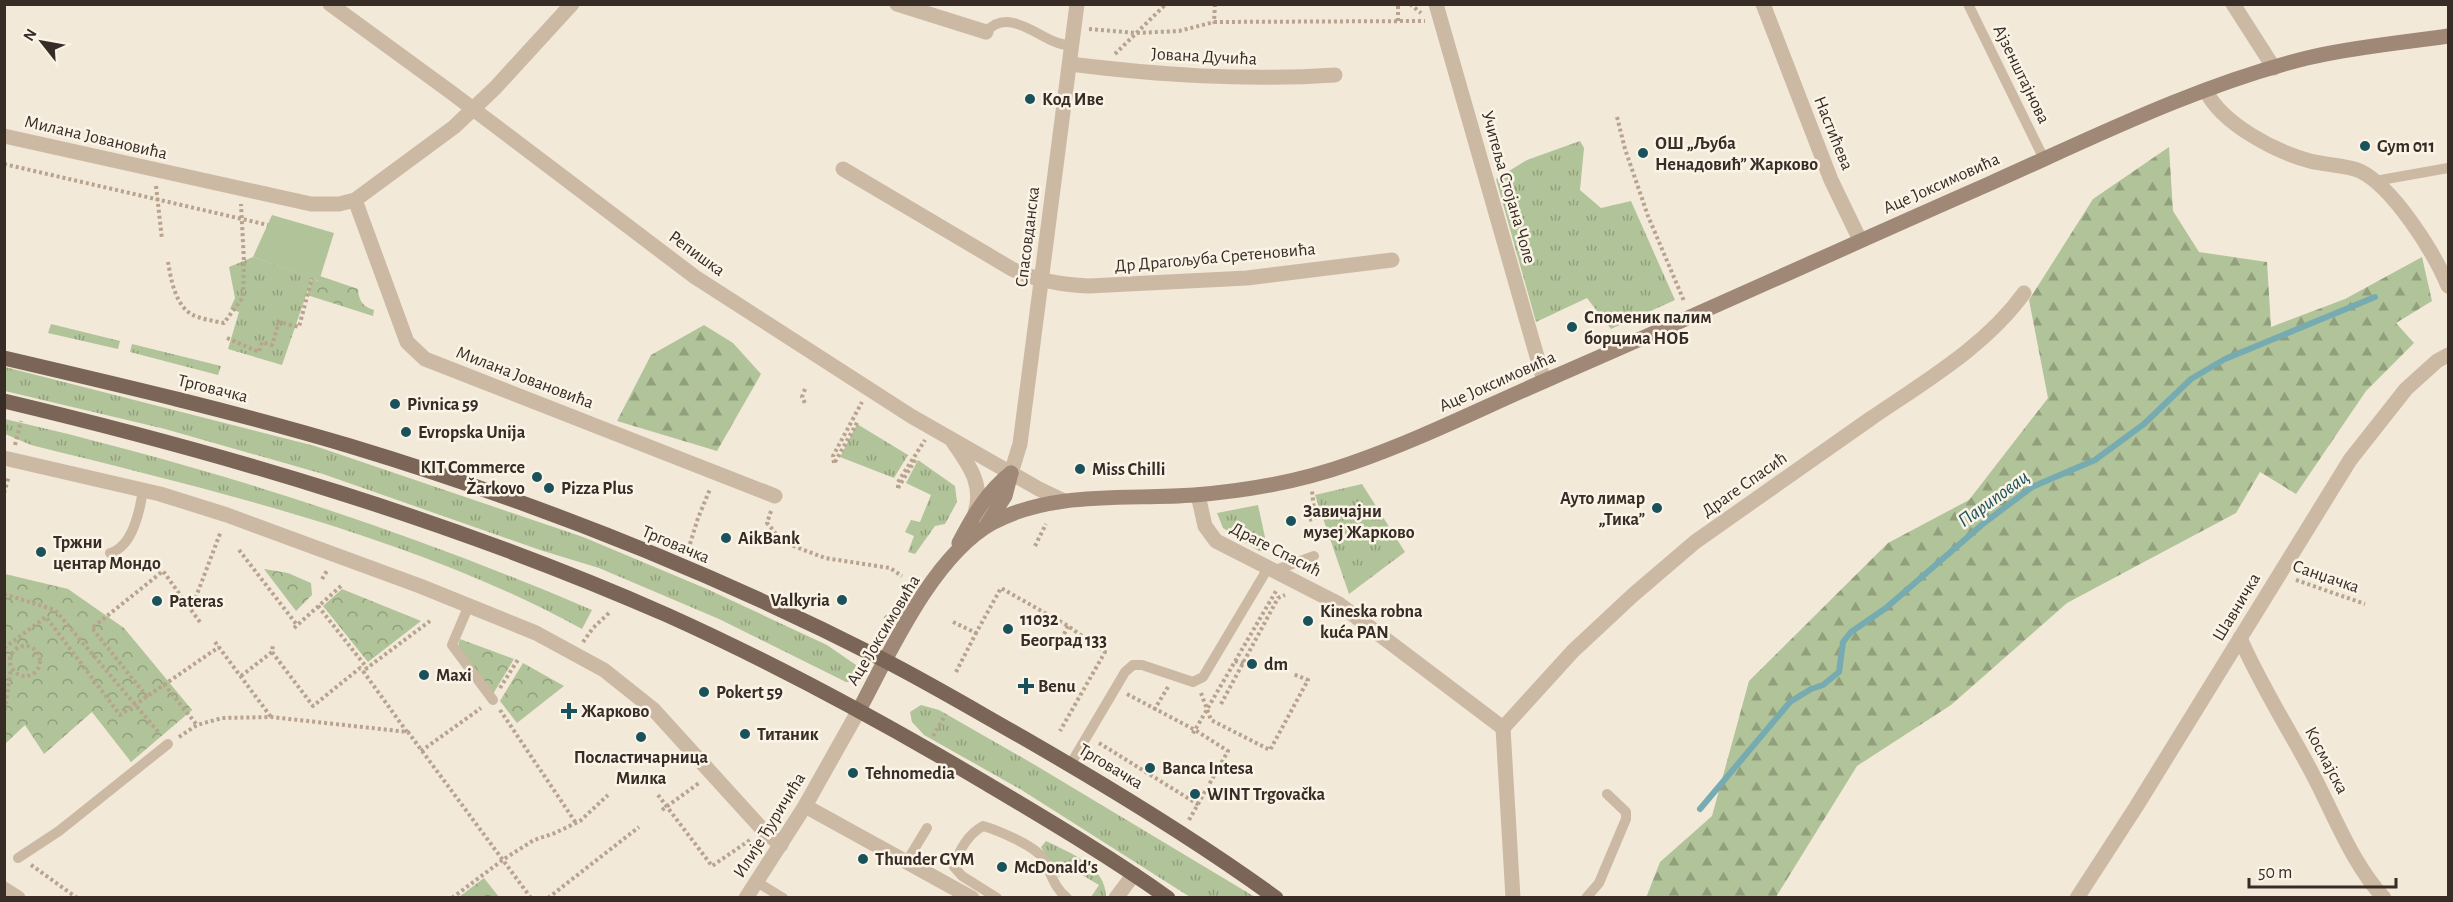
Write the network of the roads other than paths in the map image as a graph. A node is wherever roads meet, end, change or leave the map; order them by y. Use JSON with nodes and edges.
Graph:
{"nodes":[{"id":1,"x":330,"y":4,"type":"edge"},
{"id":2,"x":572,"y":4,"type":"edge"},
{"id":3,"x":1077,"y":4,"type":"edge"},
{"id":4,"x":1436,"y":4,"type":"edge"},
{"id":5,"x":1763,"y":4,"type":"edge"},
{"id":6,"x":1968,"y":4,"type":"edge"},
{"id":7,"x":2233,"y":4,"type":"edge"},
{"id":8,"x":903,"y":5,"type":"edge"},
{"id":9,"x":986,"y":32,"type":"joint"},
{"id":10,"x":2448,"y":36,"type":"edge"},
{"id":11,"x":1072,"y":46,"type":"junction"},
{"id":12,"x":1070,"y":64,"type":"junction"},
{"id":13,"x":2274,"y":68,"type":"junction"},
{"id":14,"x":1335,"y":75,"type":"dead end"},
{"id":15,"x":2206,"y":91,"type":"junction"},
{"id":16,"x":474,"y":110,"type":"junction"},
{"id":17,"x":4,"y":136,"type":"edge"},
{"id":18,"x":2044,"y":159,"type":"junction"},
{"id":19,"x":2448,"y":168,"type":"edge"},
{"id":20,"x":843,"y":169,"type":"dead end"},
{"id":21,"x":2374,"y":181,"type":"junction"},
{"id":22,"x":355,"y":200,"type":"junction"},
{"id":23,"x":1860,"y":240,"type":"junction"},
{"id":24,"x":1392,"y":260,"type":"dead end"},
{"id":25,"x":1041,"y":281,"type":"junction"},
{"id":26,"x":2448,"y":286,"type":"edge"},
{"id":27,"x":2024,"y":293,"type":"dead end"},
{"id":28,"x":2448,"y":354,"type":"edge"},
{"id":29,"x":4,"y":358,"type":"edge"},
{"id":30,"x":1545,"y":381,"type":"junction"},
{"id":31,"x":4,"y":401,"type":"edge"},
{"id":32,"x":951,"y":440,"type":"junction"},
{"id":33,"x":4,"y":458,"type":"edge"},
{"id":34,"x":1011,"y":473,"type":"junction"},
{"id":35,"x":143,"y":490,"type":"junction"},
{"id":36,"x":1198,"y":495,"type":"junction"},
{"id":37,"x":775,"y":496,"type":"road end"},
{"id":38,"x":1062,"y":500,"type":"junction"},
{"id":39,"x":975,"y":513,"type":"junction"},
{"id":40,"x":986,"y":527,"type":"junction"},
{"id":41,"x":110,"y":553,"type":"dead end"},
{"id":42,"x":952,"y":556,"type":"junction"},
{"id":43,"x":1314,"y":556,"type":"dead end"},
{"id":44,"x":1267,"y":573,"type":"junction"},
{"id":45,"x":469,"y":605,"type":"junction"},
{"id":46,"x":2240,"y":638,"type":"junction"},
{"id":47,"x":885,"y":661,"type":"junction"},
{"id":48,"x":493,"y":700,"type":"road end"},
{"id":49,"x":859,"y":710,"type":"junction"},
{"id":50,"x":1503,"y":728,"type":"junction"},
{"id":51,"x":168,"y":744,"type":"road end"},
{"id":52,"x":1070,"y":765,"type":"junction"},
{"id":53,"x":1607,"y":794,"type":"dead end"},
{"id":54,"x":805,"y":806,"type":"junction"},
{"id":55,"x":927,"y":828,"type":"dead end"},
{"id":56,"x":781,"y":845,"type":"junction"},
{"id":57,"x":18,"y":858,"type":"road end"},
{"id":58,"x":907,"y":861,"type":"junction"},
{"id":59,"x":1134,"y":874,"type":"junction"},
{"id":60,"x":757,"y":882,"type":"junction"},
{"id":61,"x":4,"y":889,"type":"edge"},
{"id":62,"x":18,"y":897,"type":"edge"},
{"id":63,"x":747,"y":897,"type":"edge"},
{"id":64,"x":783,"y":897,"type":"edge"},
{"id":65,"x":972,"y":897,"type":"edge"},
{"id":66,"x":997,"y":897,"type":"edge"},
{"id":67,"x":1067,"y":897,"type":"edge"},
{"id":68,"x":1116,"y":897,"type":"edge"},
{"id":69,"x":1168,"y":897,"type":"edge"},
{"id":70,"x":1276,"y":897,"type":"edge"},
{"id":71,"x":1513,"y":897,"type":"edge"},
{"id":72,"x":1586,"y":897,"type":"edge"},
{"id":73,"x":2077,"y":897,"type":"edge"},
{"id":74,"x":2384,"y":897,"type":"edge"}],
"edges":[{"from":1,"to":16,"type":"street","name":"Репишка"},
{"from":2,"to":16,"type":"street","name":"Милана Јовановића"},
{"from":3,"to":11,"type":"street","name":"Спасовданска"},
{"from":4,"to":30,"type":"street","name":"Учитеља Стојана Чоле"},
{"from":5,"to":23,"type":"street","name":"Настићева"},
{"from":6,"to":18,"type":"lane","name":"Ајзенштајнова"},
{"from":7,"to":13,"type":"street"},
{"from":8,"to":9,"type":"street"},
{"from":9,"to":11,"type":"lane"},
{"from":10,"to":13,"type":"main road","name":"Аце Јоксимовића"},
{"from":11,"to":12,"type":"street","name":"Спасовданска"},
{"from":12,"to":14,"type":"street","name":"Јована Дучића"},
{"from":12,"to":25,"type":"street","name":"Спасовданска"},
{"from":13,"to":15,"type":"main road","name":"Аце Јоксимовића"},
{"from":15,"to":18,"type":"main road","name":"Аце Јоксимовића"},
{"from":15,"to":21,"type":"street"},
{"from":16,"to":22,"type":"street","name":"Милана Јовановића"},
{"from":16,"to":32,"type":"street","name":"Репишка"},
{"from":17,"to":22,"type":"street","name":"Милана Јовановића"},
{"from":18,"to":23,"type":"main road","name":"Аце Јоксимовића"},
{"from":19,"to":21,"type":"lane"},
{"from":20,"to":25,"type":"street","name":"Др Драгољуба Сретеновића"},
{"from":21,"to":26,"type":"street"},
{"from":22,"to":37,"type":"street","name":"Милана Јовановића"},
{"from":23,"to":30,"type":"main road","name":"Аце Јоксимовића"},
{"from":24,"to":25,"type":"street","name":"Др Драгољуба Сретеновића"},
{"from":25,"to":34,"type":"street","name":"Спасовданска"},
{"from":27,"to":50,"type":"street","name":"Драге Спасић"},
{"from":28,"to":46,"type":"street","name":"Шавничка"},
{"from":29,"to":47,"type":"main road","name":"Трговачка"},
{"from":30,"to":36,"type":"main road","name":"Аце Јоксимовића"},
{"from":31,"to":49,"type":"main road"},
{"from":32,"to":34,"type":"street","name":"Репишка"},
{"from":32,"to":39,"type":"street"},
{"from":33,"to":35,"type":"street"},
{"from":34,"to":38,"type":"street","name":"Репишка"},
{"from":34,"to":39,"type":"main road"},
{"from":34,"to":40,"type":"main road"},
{"from":35,"to":41,"type":"lane"},
{"from":35,"to":45,"type":"street"},
{"from":36,"to":38,"type":"main road","name":"Аце Јоксимовића"},
{"from":36,"to":44,"type":"street","name":"Драге Спасић"},
{"from":38,"to":40,"type":"main road","name":"Аце Јоксимовића"},
{"from":39,"to":42,"type":"main road"},
{"from":40,"to":42,"type":"main road","name":"Аце Јоксимовића"},
{"from":42,"to":47,"type":"main road","name":"Аце Јоксимовића"},
{"from":43,"to":44,"type":"lane"},
{"from":44,"to":50,"type":"street","name":"Драге Спасић"},
{"from":44,"to":52,"type":"lane"},
{"from":45,"to":48,"type":"lane"},
{"from":45,"to":56,"type":"street"},
{"from":46,"to":73,"type":"street","name":"Шавничка"},
{"from":46,"to":74,"type":"street","name":"Космајска"},
{"from":47,"to":49,"type":"main road","name":"Аце Јоксимовића"},
{"from":47,"to":52,"type":"main road","name":"Трговачка"},
{"from":49,"to":54,"type":"street","name":"Илије Ђуричића"},
{"from":49,"to":59,"type":"main road"},
{"from":50,"to":71,"type":"street"},
{"from":51,"to":57,"type":"lane"},
{"from":52,"to":70,"type":"main road","name":"Трговачка"},
{"from":53,"to":72,"type":"lane"},
{"from":54,"to":56,"type":"street","name":"Илије Ђуричића"},
{"from":54,"to":58,"type":"street"},
{"from":55,"to":58,"type":"lane"},
{"from":56,"to":60,"type":"street","name":"Илије Ђуричића"},
{"from":58,"to":65,"type":"street"},
{"from":59,"to":68,"type":"street"},
{"from":59,"to":69,"type":"main road"},
{"from":60,"to":63,"type":"street","name":"Илије Ђуричића"},
{"from":60,"to":64,"type":"lane"},
{"from":61,"to":62,"type":"street"},
{"from":66,"to":67,"type":"lane"}]}
